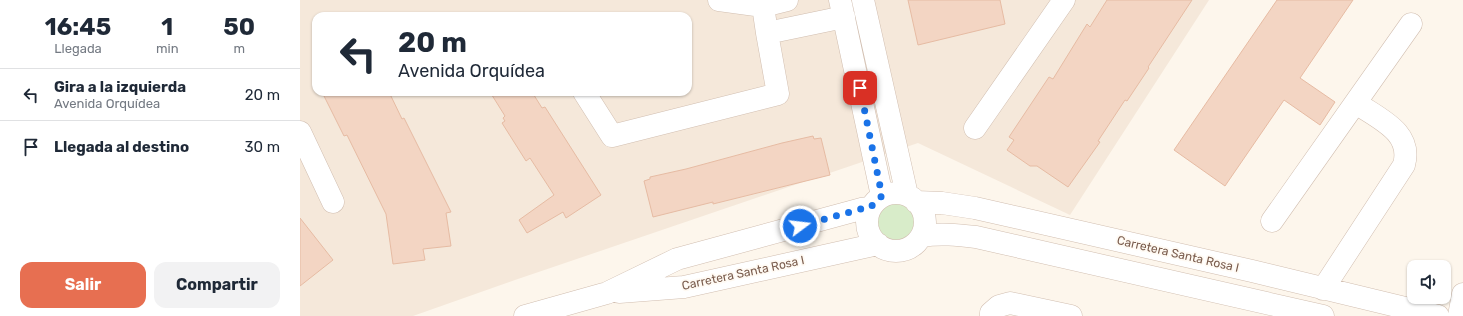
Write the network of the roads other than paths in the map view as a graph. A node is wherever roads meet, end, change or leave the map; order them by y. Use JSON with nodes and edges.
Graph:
{"nodes":[{"id":1,"x":719,"y":0,"type":"edge"},
{"id":2,"x":787,"y":0,"type":"edge"},
{"id":3,"x":863,"y":0,"type":"edge"},
{"id":4,"x":1064,"y":0,"type":"edge"},
{"id":5,"x":763,"y":6,"type":"junction"},
{"id":6,"x":842,"y":8,"type":"edge"},
{"id":7,"x":1411,"y":24,"type":"dead end"},
{"id":8,"x":767,"y":33,"type":"junction"},
{"id":9,"x":587,"y":96,"type":"edge"},
{"id":10,"x":1356,"y":103,"type":"junction"},
{"id":11,"x":975,"y":128,"type":"dead end"},
{"id":12,"x":300,"y":132,"type":"edge"},
{"id":13,"x":912,"y":199,"type":"junction"},
{"id":14,"x":333,"y":202,"type":"dead end"},
{"id":15,"x":876,"y":202,"type":"junction"},
{"id":16,"x":1272,"y":221,"type":"dead end"},
{"id":17,"x":922,"y":236,"type":"junction"},
{"id":18,"x":878,"y":244,"type":"junction"},
{"id":19,"x":1323,"y":289,"type":"junction"},
{"id":20,"x":608,"y":293,"type":"junction"},
{"id":21,"x":1463,"y":294,"type":"edge"},
{"id":22,"x":525,"y":316,"type":"edge"},
{"id":23,"x":991,"y":316,"type":"edge"},
{"id":24,"x":1071,"y":316,"type":"edge"},
{"id":25,"x":1323,"y":316,"type":"edge"},
{"id":26,"x":1438,"y":316,"type":"edge"},
{"id":27,"x":1459,"y":316,"type":"edge"}],
"edges":[{"from":1,"to":5,"type":"street"},
{"from":2,"to":5,"type":"street"},
{"from":3,"to":13,"type":"street"},
{"from":4,"to":11,"type":"street"},
{"from":5,"to":8,"type":"street"},
{"from":6,"to":8,"type":"street"},
{"from":6,"to":15,"type":"street"},
{"from":7,"to":10,"type":"street"},
{"from":8,"to":9,"type":"street"},
{"from":10,"to":16,"type":"street"},
{"from":10,"to":19,"type":"street"},
{"from":12,"to":14,"type":"street"},
{"from":13,"to":15,"type":"street"},
{"from":13,"to":17,"type":"street"},
{"from":13,"to":19,"type":"street","name":"Carretera Santa Rosa I"},
{"from":15,"to":18,"type":"street"},
{"from":15,"to":20,"type":"street","name":"Carretera Santa Rosa I"},
{"from":17,"to":18,"type":"street"},
{"from":17,"to":25,"type":"street"},
{"from":18,"to":20,"type":"street","name":"Carretera Santa Rosa I"},
{"from":19,"to":26,"type":"street","name":"Carretera Santa Rosa I"},
{"from":20,"to":22,"type":"street","name":"Carretera Santa Rosa I"},
{"from":21,"to":27,"type":"street"},
{"from":23,"to":24,"type":"street"}]}
